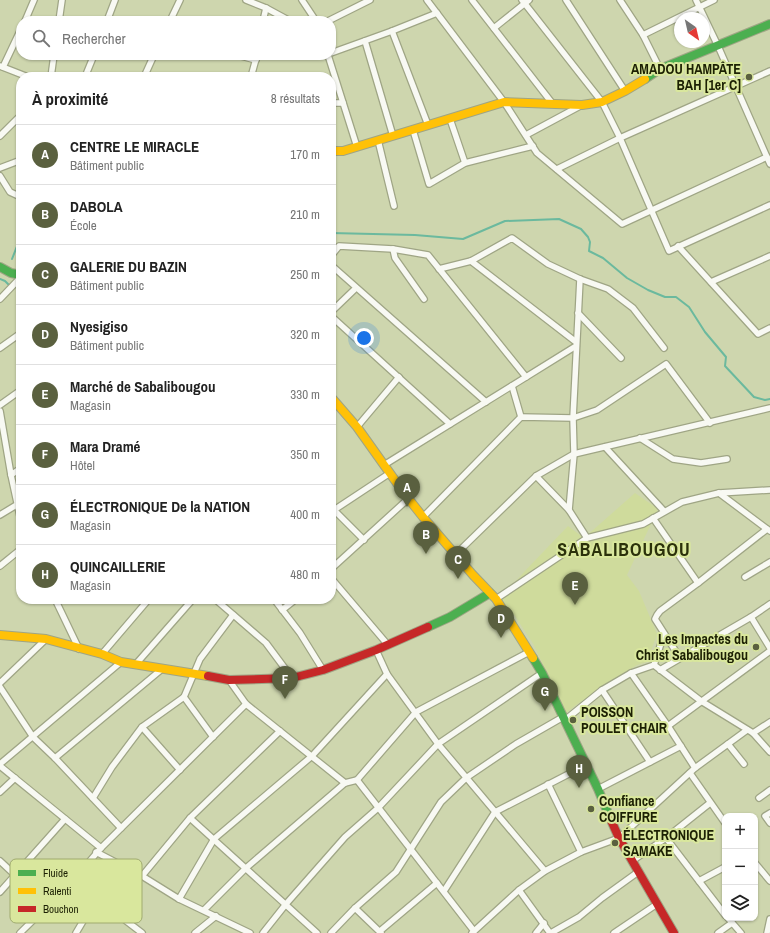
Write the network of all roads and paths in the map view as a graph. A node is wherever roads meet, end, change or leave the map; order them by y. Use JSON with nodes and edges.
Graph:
{"nodes":[{"id":1,"x":34,"y":0,"type":"edge"},
{"id":2,"x":62,"y":0,"type":"edge"},
{"id":3,"x":115,"y":0,"type":"edge"},
{"id":4,"x":180,"y":0,"type":"edge"},
{"id":5,"x":246,"y":0,"type":"edge"},
{"id":6,"x":302,"y":0,"type":"edge"},
{"id":7,"x":370,"y":0,"type":"edge"},
{"id":8,"x":427,"y":0,"type":"edge"},
{"id":9,"x":472,"y":0,"type":"edge"},
{"id":10,"x":566,"y":0,"type":"edge"},
{"id":11,"x":620,"y":0,"type":"edge"},
{"id":12,"x":696,"y":0,"type":"edge"},
{"id":13,"x":714,"y":0,"type":"edge"},
{"id":14,"x":525,"y":1,"type":"edge"},
{"id":15,"x":699,"y":7,"type":"junction"},
{"id":16,"x":266,"y":8,"type":"junction"},
{"id":17,"x":437,"y":13,"type":"junction"},
{"id":18,"x":27,"y":16,"type":"edge"},
{"id":19,"x":60,"y":16,"type":"edge"},
{"id":20,"x":109,"y":16,"type":"edge"},
{"id":21,"x":172,"y":16,"type":"edge"},
{"id":22,"x":264,"y":16,"type":"edge"},
{"id":23,"x":281,"y":16,"type":"edge"},
{"id":24,"x":313,"y":16,"type":"edge"},
{"id":25,"x":336,"y":17,"type":"edge"},
{"id":26,"x":770,"y":24,"type":"edge"},
{"id":27,"x":494,"y":28,"type":"junction"},
{"id":28,"x":392,"y":31,"type":"junction"},
{"id":29,"x":643,"y":35,"type":"junction"},
{"id":30,"x":16,"y":39,"type":"edge"},
{"id":31,"x":364,"y":41,"type":"junction"},
{"id":32,"x":718,"y":46,"type":"junction"},
{"id":33,"x":336,"y":51,"type":"edge"},
{"id":34,"x":53,"y":60,"type":"edge"},
{"id":35,"x":92,"y":60,"type":"edge"},
{"id":36,"x":152,"y":60,"type":"edge"},
{"id":37,"x":255,"y":60,"type":"edge"},
{"id":38,"x":330,"y":60,"type":"edge"},
{"id":39,"x":2,"y":66,"type":"edge"},
{"id":40,"x":660,"y":69,"type":"junction"},
{"id":41,"x":770,"y":71,"type":"edge"},
{"id":42,"x":16,"y":72,"type":"edge"},
{"id":43,"x":52,"y":72,"type":"edge"},
{"id":44,"x":87,"y":72,"type":"edge"},
{"id":45,"x":146,"y":72,"type":"edge"},
{"id":46,"x":252,"y":72,"type":"edge"},
{"id":47,"x":333,"y":72,"type":"edge"},
{"id":48,"x":336,"y":81,"type":"edge"},
{"id":49,"x":736,"y":86,"type":"junction"},
{"id":50,"x":625,"y":91,"type":"junction"},
{"id":51,"x":504,"y":102,"type":"junction"},
{"id":52,"x":602,"y":102,"type":"junction"},
{"id":53,"x":343,"y":103,"type":"junction"},
{"id":54,"x":552,"y":103,"type":"junction"},
{"id":55,"x":336,"y":104,"type":"edge"},
{"id":56,"x":582,"y":105,"type":"junction"},
{"id":57,"x":450,"y":119,"type":"junction"},
{"id":58,"x":16,"y":120,"type":"edge"},
{"id":59,"x":428,"y":125,"type":"junction"},
{"id":60,"x":413,"y":130,"type":"junction"},
{"id":61,"x":526,"y":135,"type":"junction"},
{"id":62,"x":0,"y":136,"type":"edge"},
{"id":63,"x":393,"y":136,"type":"junction"},
{"id":64,"x":620,"y":138,"type":"junction"},
{"id":65,"x":378,"y":140,"type":"junction"},
{"id":66,"x":533,"y":146,"type":"junction"},
{"id":67,"x":357,"y":147,"type":"junction"},
{"id":68,"x":336,"y":151,"type":"edge"},
{"id":69,"x":767,"y":157,"type":"junction"},
{"id":70,"x":16,"y":162,"type":"edge"},
{"id":71,"x":465,"y":163,"type":"junction"},
{"id":72,"x":770,"y":164,"type":"edge"},
{"id":73,"x":0,"y":168,"type":"edge"},
{"id":74,"x":557,"y":169,"type":"junction"},
{"id":75,"x":0,"y":176,"type":"edge"},
{"id":76,"x":16,"y":195,"type":"edge"},
{"id":77,"x":770,"y":205,"type":"edge"},
{"id":78,"x":394,"y":206,"type":"dead end"},
{"id":79,"x":651,"y":210,"type":"junction"},
{"id":80,"x":678,"y":246,"type":"junction"},
{"id":81,"x":393,"y":249,"type":"junction"},
{"id":82,"x":336,"y":250,"type":"edge"},
{"id":83,"x":770,"y":256,"type":"edge"},
{"id":84,"x":471,"y":261,"type":"junction"},
{"id":85,"x":0,"y":267,"type":"edge"},
{"id":86,"x":439,"y":269,"type":"junction"},
{"id":87,"x":336,"y":270,"type":"edge"},
{"id":88,"x":16,"y":274,"type":"edge"},
{"id":89,"x":580,"y":279,"type":"junction"},
{"id":90,"x":711,"y":282,"type":"junction"},
{"id":91,"x":16,"y":284,"type":"edge"},
{"id":92,"x":356,"y":288,"type":"junction"},
{"id":93,"x":0,"y":299,"type":"edge"},
{"id":94,"x":424,"y":299,"type":"dead end"},
{"id":95,"x":336,"y":307,"type":"edge"},
{"id":96,"x":578,"y":313,"type":"junction"},
{"id":97,"x":336,"y":320,"type":"edge"},
{"id":98,"x":770,"y":328,"type":"edge"},
{"id":99,"x":16,"y":337,"type":"edge"},
{"id":100,"x":576,"y":344,"type":"junction"},
{"id":101,"x":0,"y":348,"type":"edge"},
{"id":102,"x":664,"y":348,"type":"dead end"},
{"id":103,"x":621,"y":358,"type":"dead end"},
{"id":104,"x":399,"y":377,"type":"junction"},
{"id":105,"x":526,"y":377,"type":"junction"},
{"id":106,"x":512,"y":386,"type":"junction"},
{"id":107,"x":16,"y":394,"type":"edge"},
{"id":108,"x":486,"y":402,"type":"junction"},
{"id":109,"x":336,"y":403,"type":"edge"},
{"id":110,"x":0,"y":405,"type":"edge"},
{"id":111,"x":770,"y":408,"type":"edge"},
{"id":112,"x":0,"y":411,"type":"edge"},
{"id":113,"x":521,"y":417,"type":"junction"},
{"id":114,"x":573,"y":418,"type":"junction"},
{"id":115,"x":710,"y":423,"type":"junction"},
{"id":116,"x":450,"y":424,"type":"junction"},
{"id":117,"x":357,"y":427,"type":"junction"},
{"id":118,"x":640,"y":438,"type":"junction"},
{"id":119,"x":2,"y":445,"type":"edge"},
{"id":120,"x":605,"y":447,"type":"junction"},
{"id":121,"x":574,"y":454,"type":"junction"},
{"id":122,"x":727,"y":459,"type":"dead end"},
{"id":123,"x":384,"y":465,"type":"junction"},
{"id":124,"x":16,"y":472,"type":"edge"},
{"id":125,"x":390,"y":473,"type":"junction"},
{"id":126,"x":11,"y":475,"type":"junction"},
{"id":127,"x":536,"y":476,"type":"junction"},
{"id":128,"x":770,"y":490,"type":"edge"},
{"id":129,"x":719,"y":493,"type":"junction"},
{"id":130,"x":16,"y":496,"type":"edge"},
{"id":131,"x":408,"y":499,"type":"junction"},
{"id":132,"x":16,"y":505,"type":"edge"},
{"id":133,"x":336,"y":506,"type":"edge"},
{"id":134,"x":569,"y":510,"type":"junction"},
{"id":135,"x":664,"y":511,"type":"junction"},
{"id":136,"x":336,"y":512,"type":"edge"},
{"id":137,"x":0,"y":515,"type":"edge"},
{"id":138,"x":423,"y":517,"type":"junction"},
{"id":139,"x":653,"y":518,"type":"junction"},
{"id":140,"x":769,"y":530,"type":"edge"},
{"id":141,"x":587,"y":538,"type":"junction"},
{"id":142,"x":364,"y":540,"type":"junction"},
{"id":143,"x":16,"y":553,"type":"edge"},
{"id":144,"x":456,"y":554,"type":"junction"},
{"id":145,"x":770,"y":562,"type":"edge"},
{"id":146,"x":336,"y":565,"type":"edge"},
{"id":147,"x":0,"y":566,"type":"edge"},
{"id":148,"x":745,"y":577,"type":"dead end"},
{"id":149,"x":698,"y":583,"type":"junction"},
{"id":150,"x":336,"y":584,"type":"edge"},
{"id":151,"x":493,"y":596,"type":"junction"},
{"id":152,"x":57,"y":604,"type":"edge"},
{"id":153,"x":145,"y":604,"type":"edge"},
{"id":154,"x":189,"y":604,"type":"edge"},
{"id":155,"x":221,"y":604,"type":"edge"},
{"id":156,"x":278,"y":604,"type":"edge"},
{"id":157,"x":290,"y":604,"type":"edge"},
{"id":158,"x":770,"y":604,"type":"edge"},
{"id":159,"x":282,"y":610,"type":"junction"},
{"id":160,"x":233,"y":615,"type":"junction"},
{"id":161,"x":751,"y":617,"type":"junction"},
{"id":162,"x":664,"y":634,"type":"junction"},
{"id":163,"x":0,"y":635,"type":"edge"},
{"id":164,"x":46,"y":639,"type":"junction"},
{"id":165,"x":388,"y":645,"type":"junction"},
{"id":166,"x":770,"y":648,"type":"edge"},
{"id":167,"x":79,"y":649,"type":"junction"},
{"id":168,"x":376,"y":650,"type":"junction"},
{"id":169,"x":529,"y":652,"type":"junction"},
{"id":170,"x":770,"y":652,"type":"edge"},
{"id":171,"x":102,"y":654,"type":"junction"},
{"id":172,"x":680,"y":658,"type":"junction"},
{"id":173,"x":121,"y":662,"type":"junction"},
{"id":174,"x":136,"y":664,"type":"junction"},
{"id":175,"x":654,"y":664,"type":"junction"},
{"id":176,"x":162,"y":669,"type":"junction"},
{"id":177,"x":323,"y":670,"type":"junction"},
{"id":178,"x":660,"y":670,"type":"junction"},
{"id":179,"x":542,"y":673,"type":"junction"},
{"id":180,"x":631,"y":673,"type":"junction"},
{"id":181,"x":193,"y":674,"type":"junction"},
{"id":182,"x":387,"y":674,"type":"junction"},
{"id":183,"x":292,"y":678,"type":"junction"},
{"id":184,"x":229,"y":680,"type":"junction"},
{"id":185,"x":0,"y":684,"type":"edge"},
{"id":186,"x":0,"y":687,"type":"edge"},
{"id":187,"x":602,"y":690,"type":"junction"},
{"id":188,"x":184,"y":697,"type":"junction"},
{"id":189,"x":701,"y":701,"type":"junction"},
{"id":190,"x":246,"y":704,"type":"junction"},
{"id":191,"x":416,"y":712,"type":"junction"},
{"id":192,"x":564,"y":718,"type":"junction"},
{"id":193,"x":770,"y":722,"type":"edge"},
{"id":194,"x":668,"y":726,"type":"junction"},
{"id":195,"x":142,"y":727,"type":"junction"},
{"id":196,"x":747,"y":730,"type":"junction"},
{"id":197,"x":280,"y":731,"type":"junction"},
{"id":198,"x":753,"y":733,"type":"junction"},
{"id":199,"x":33,"y":737,"type":"junction"},
{"id":200,"x":213,"y":737,"type":"junction"},
{"id":201,"x":438,"y":744,"type":"junction"},
{"id":202,"x":728,"y":744,"type":"junction"},
{"id":203,"x":682,"y":746,"type":"junction"},
{"id":204,"x":770,"y":752,"type":"edge"},
{"id":205,"x":312,"y":756,"type":"junction"},
{"id":206,"x":54,"y":758,"type":"junction"},
{"id":207,"x":650,"y":762,"type":"junction"},
{"id":208,"x":744,"y":764,"type":"dead end"},
{"id":209,"x":0,"y":765,"type":"edge"},
{"id":210,"x":586,"y":765,"type":"junction"},
{"id":211,"x":695,"y":768,"type":"junction"},
{"id":212,"x":180,"y":770,"type":"junction"},
{"id":213,"x":690,"y":773,"type":"junction"},
{"id":214,"x":15,"y":778,"type":"junction"},
{"id":215,"x":466,"y":778,"type":"junction"},
{"id":216,"x":357,"y":780,"type":"junction"},
{"id":217,"x":345,"y":783,"type":"junction"},
{"id":218,"x":548,"y":784,"type":"junction"},
{"id":219,"x":598,"y":789,"type":"junction"},
{"id":220,"x":770,"y":790,"type":"edge"},
{"id":221,"x":0,"y":792,"type":"edge"},
{"id":222,"x":93,"y":798,"type":"junction"},
{"id":223,"x":759,"y":798,"type":"dead end"},
{"id":224,"x":710,"y":803,"type":"junction"},
{"id":225,"x":378,"y":808,"type":"junction"},
{"id":226,"x":495,"y":812,"type":"junction"},
{"id":227,"x":770,"y":813,"type":"edge"},
{"id":228,"x":190,"y":818,"type":"junction"},
{"id":229,"x":65,"y":819,"type":"junction"},
{"id":230,"x":722,"y":819,"type":"edge"},
{"id":231,"x":770,"y":823,"type":"edge"},
{"id":232,"x":120,"y":828,"type":"junction"},
{"id":233,"x":619,"y":838,"type":"junction"},
{"id":234,"x":666,"y":838,"type":"junction"},
{"id":235,"x":214,"y":839,"type":"junction"},
{"id":236,"x":98,"y":850,"type":"junction"},
{"id":237,"x":411,"y":850,"type":"junction"},
{"id":238,"x":581,"y":852,"type":"junction"},
{"id":239,"x":29,"y":859,"type":"edge"},
{"id":240,"x":91,"y":859,"type":"edge"},
{"id":241,"x":113,"y":859,"type":"edge"},
{"id":242,"x":0,"y":861,"type":"edge"},
{"id":243,"x":632,"y":861,"type":"junction"},
{"id":244,"x":758,"y":867,"type":"edge"},
{"id":245,"x":246,"y":868,"type":"junction"},
{"id":246,"x":722,"y":869,"type":"edge"},
{"id":247,"x":10,"y":870,"type":"edge"},
{"id":248,"x":545,"y":870,"type":"junction"},
{"id":249,"x":638,"y":872,"type":"junction"},
{"id":250,"x":142,"y":876,"type":"joint"},
{"id":251,"x":10,"y":881,"type":"edge"},
{"id":252,"x":699,"y":881,"type":"junction"},
{"id":253,"x":770,"y":881,"type":"edge"},
{"id":254,"x":437,"y":883,"type":"junction"},
{"id":255,"x":520,"y":890,"type":"junction"},
{"id":256,"x":444,"y":891,"type":"junction"},
{"id":257,"x":0,"y":892,"type":"edge"},
{"id":258,"x":179,"y":899,"type":"junction"},
{"id":259,"x":286,"y":904,"type":"junction"},
{"id":260,"x":657,"y":904,"type":"junction"},
{"id":261,"x":355,"y":908,"type":"junction"},
{"id":262,"x":204,"y":910,"type":"junction"},
{"id":263,"x":722,"y":911,"type":"edge"},
{"id":264,"x":216,"y":916,"type":"junction"},
{"id":265,"x":770,"y":919,"type":"edge"},
{"id":266,"x":730,"y":921,"type":"edge"},
{"id":267,"x":30,"y":923,"type":"edge"},
{"id":268,"x":82,"y":923,"type":"edge"},
{"id":269,"x":129,"y":923,"type":"edge"},
{"id":270,"x":544,"y":923,"type":"junction"},
{"id":271,"x":732,"y":924,"type":"junction"},
{"id":272,"x":381,"y":932,"type":"edge"},
{"id":273,"x":473,"y":932,"type":"edge"},
{"id":274,"x":20,"y":933,"type":"edge"},
{"id":275,"x":76,"y":933,"type":"edge"},
{"id":276,"x":142,"y":933,"type":"edge"},
{"id":277,"x":195,"y":933,"type":"edge"},
{"id":278,"x":250,"y":933,"type":"edge"},
{"id":279,"x":263,"y":933,"type":"edge"},
{"id":280,"x":317,"y":933,"type":"edge"},
{"id":281,"x":331,"y":933,"type":"edge"},
{"id":282,"x":536,"y":933,"type":"edge"},
{"id":283,"x":551,"y":933,"type":"edge"},
{"id":284,"x":614,"y":933,"type":"edge"},
{"id":285,"x":674,"y":933,"type":"edge"},
{"id":286,"x":718,"y":933,"type":"edge"},
{"id":287,"x":741,"y":933,"type":"edge"},
{"id":288,"x":767,"y":933,"type":"edge"}],
"edges":[{"from":1,"to":18,"type":"street"},
{"from":2,"to":19,"type":"street"},
{"from":3,"to":20,"type":"street"},
{"from":4,"to":21,"type":"street"},
{"from":5,"to":16,"type":"street"},
{"from":6,"to":24,"type":"street"},
{"from":7,"to":25,"type":"street"},
{"from":8,"to":17,"type":"street"},
{"from":9,"to":27,"type":"street"},
{"from":10,"to":50,"type":"street"},
{"from":11,"to":29,"type":"street"},
{"from":12,"to":15,"type":"street"},
{"from":13,"to":15,"type":"street"},
{"from":14,"to":27,"type":"street"},
{"from":14,"to":52,"type":"street"},
{"from":15,"to":29,"type":"street"},
{"from":15,"to":32,"type":"street"},
{"from":16,"to":22,"type":"street"},
{"from":16,"to":23,"type":"street"},
{"from":17,"to":28,"type":"street"},
{"from":17,"to":51,"type":"street"},
{"from":26,"to":32,"type":"street"},
{"from":27,"to":54,"type":"street"},
{"from":28,"to":31,"type":"street"},
{"from":28,"to":59,"type":"street"},
{"from":29,"to":40,"type":"street"},
{"from":30,"to":39,"type":"street"},
{"from":31,"to":33,"type":"street"},
{"from":31,"to":63,"type":"street"},
{"from":32,"to":40,"type":"street"},
{"from":32,"to":49,"type":"street"},
{"from":34,"to":43,"type":"street"},
{"from":35,"to":44,"type":"street"},
{"from":36,"to":45,"type":"street"},
{"from":37,"to":46,"type":"street"},
{"from":38,"to":47,"type":"street"},
{"from":39,"to":42,"type":"street"},
{"from":40,"to":50,"type":"street"},
{"from":41,"to":49,"type":"street"},
{"from":48,"to":53,"type":"street"},
{"from":49,"to":64,"type":"street"},
{"from":49,"to":69,"type":"street"},
{"from":50,"to":52,"type":"street"},
{"from":51,"to":54,"type":"street"},
{"from":51,"to":57,"type":"street"},
{"from":51,"to":61,"type":"street"},
{"from":52,"to":56,"type":"street"},
{"from":52,"to":64,"type":"street"},
{"from":53,"to":55,"type":"street"},
{"from":53,"to":67,"type":"street"},
{"from":54,"to":56,"type":"street"},
{"from":56,"to":61,"type":"street"},
{"from":57,"to":59,"type":"street"},
{"from":57,"to":71,"type":"street"},
{"from":58,"to":62,"type":"street"},
{"from":59,"to":60,"type":"street"},
{"from":60,"to":63,"type":"street"},
{"from":60,"to":71,"type":"street"},
{"from":61,"to":66,"type":"street"},
{"from":63,"to":65,"type":"street"},
{"from":64,"to":74,"type":"street"},
{"from":64,"to":79,"type":"street"},
{"from":65,"to":67,"type":"street"},
{"from":65,"to":78,"type":"street"},
{"from":66,"to":71,"type":"street"},
{"from":66,"to":74,"type":"street"},
{"from":67,"to":68,"type":"street"},
{"from":69,"to":72,"type":"street"},
{"from":69,"to":79,"type":"street"},
{"from":70,"to":73,"type":"street"},
{"from":74,"to":79,"type":"street"},
{"from":75,"to":76,"type":"street"},
{"from":77,"to":80,"type":"street"},
{"from":79,"to":80,"type":"street"},
{"from":80,"to":90,"type":"street"},
{"from":81,"to":82,"type":"street"},
{"from":81,"to":86,"type":"street"},
{"from":81,"to":94,"type":"street"},
{"from":83,"to":90,"type":"street"},
{"from":84,"to":86,"type":"street"},
{"from":84,"to":89,"type":"street"},
{"from":84,"to":100,"type":"street"},
{"from":85,"to":88,"type":"street"},
{"from":86,"to":105,"type":"street"},
{"from":87,"to":92,"type":"street"},
{"from":89,"to":96,"type":"street"},
{"from":89,"to":102,"type":"street"},
{"from":90,"to":98,"type":"street"},
{"from":91,"to":93,"type":"street"},
{"from":92,"to":95,"type":"street"},
{"from":92,"to":108,"type":"street"},
{"from":96,"to":100,"type":"street"},
{"from":96,"to":103,"type":"street"},
{"from":97,"to":104,"type":"street"},
{"from":99,"to":101,"type":"street"},
{"from":100,"to":105,"type":"street"},
{"from":100,"to":114,"type":"street"},
{"from":104,"to":116,"type":"street"},
{"from":104,"to":117,"type":"street"},
{"from":105,"to":106,"type":"street"},
{"from":106,"to":108,"type":"street"},
{"from":106,"to":113,"type":"street"},
{"from":107,"to":110,"type":"street"},
{"from":108,"to":116,"type":"street"},
{"from":109,"to":117,"type":"street"},
{"from":111,"to":115,"type":"street"},
{"from":112,"to":119,"type":"street"},
{"from":113,"to":114,"type":"street"},
{"from":113,"to":138,"type":"street"},
{"from":114,"to":115,"type":"street"},
{"from":114,"to":121,"type":"street"},
{"from":115,"to":118,"type":"street"},
{"from":116,"to":123,"type":"street"},
{"from":117,"to":123,"type":"street"},
{"from":118,"to":120,"type":"street"},
{"from":118,"to":122,"type":"street"},
{"from":119,"to":126,"type":"street"},
{"from":120,"to":121,"type":"street"},
{"from":120,"to":135,"type":"street"},
{"from":121,"to":127,"type":"street"},
{"from":121,"to":134,"type":"street"},
{"from":123,"to":125,"type":"street"},
{"from":124,"to":126,"type":"street"},
{"from":125,"to":131,"type":"street"},
{"from":125,"to":133,"type":"street"},
{"from":126,"to":130,"type":"street"},
{"from":127,"to":134,"type":"street"},
{"from":127,"to":144,"type":"street"},
{"from":128,"to":129,"type":"street"},
{"from":129,"to":135,"type":"street"},
{"from":129,"to":140,"type":"street"},
{"from":131,"to":138,"type":"street"},
{"from":131,"to":142,"type":"street"},
{"from":132,"to":137,"type":"street"},
{"from":134,"to":141,"type":"street"},
{"from":135,"to":139,"type":"street"},
{"from":136,"to":142,"type":"street"},
{"from":138,"to":144,"type":"street"},
{"from":139,"to":141,"type":"street"},
{"from":139,"to":149,"type":"street"},
{"from":140,"to":149,"type":"street"},
{"from":141,"to":151,"type":"street"},
{"from":142,"to":146,"type":"street"},
{"from":143,"to":147,"type":"street"},
{"from":144,"to":151,"type":"street"},
{"from":145,"to":148,"type":"street"},
{"from":149,"to":162,"type":"street"},
{"from":150,"to":165,"type":"street"},
{"from":151,"to":165,"type":"street"},
{"from":151,"to":169,"type":"street"},
{"from":152,"to":167,"type":"street"},
{"from":153,"to":171,"type":"street"},
{"from":154,"to":174,"type":"street"},
{"from":155,"to":160,"type":"street"},
{"from":156,"to":159,"type":"street"},
{"from":157,"to":159,"type":"street"},
{"from":158,"to":161,"type":"street"},
{"from":159,"to":177,"type":"street"},
{"from":160,"to":181,"type":"street"},
{"from":160,"to":183,"type":"street"},
{"from":161,"to":166,"type":"street"},
{"from":161,"to":172,"type":"street"},
{"from":162,"to":172,"type":"street"},
{"from":162,"to":175,"type":"street"},
{"from":163,"to":164,"type":"street"},
{"from":164,"to":167,"type":"street"},
{"from":164,"to":185,"type":"street"},
{"from":165,"to":168,"type":"street"},
{"from":167,"to":171,"type":"street"},
{"from":168,"to":177,"type":"street"},
{"from":168,"to":182,"type":"street"},
{"from":169,"to":179,"type":"street"},
{"from":169,"to":191,"type":"street"},
{"from":170,"to":189,"type":"street"},
{"from":171,"to":173,"type":"street"},
{"from":172,"to":178,"type":"street"},
{"from":173,"to":174,"type":"street"},
{"from":173,"to":199,"type":"street"},
{"from":174,"to":176,"type":"street"},
{"from":175,"to":178,"type":"street"},
{"from":175,"to":180,"type":"street"},
{"from":176,"to":181,"type":"street"},
{"from":176,"to":206,"type":"street"},
{"from":177,"to":183,"type":"street"},
{"from":178,"to":189,"type":"street"},
{"from":179,"to":192,"type":"street"},
{"from":179,"to":201,"type":"street"},
{"from":180,"to":187,"type":"street"},
{"from":180,"to":194,"type":"street"},
{"from":181,"to":184,"type":"street"},
{"from":181,"to":188,"type":"street"},
{"from":182,"to":191,"type":"street"},
{"from":182,"to":205,"type":"street"},
{"from":183,"to":184,"type":"street"},
{"from":184,"to":190,"type":"street"},
{"from":186,"to":199,"type":"street"},
{"from":187,"to":192,"type":"street"},
{"from":187,"to":207,"type":"street"},
{"from":188,"to":195,"type":"street"},
{"from":188,"to":200,"type":"street"},
{"from":189,"to":194,"type":"street"},
{"from":189,"to":196,"type":"street"},
{"from":190,"to":197,"type":"street"},
{"from":190,"to":200,"type":"street"},
{"from":191,"to":201,"type":"street"},
{"from":191,"to":216,"type":"street"},
{"from":192,"to":210,"type":"street"},
{"from":192,"to":215,"type":"street"},
{"from":193,"to":198,"type":"street"},
{"from":194,"to":203,"type":"street"},
{"from":195,"to":212,"type":"street"},
{"from":195,"to":222,"type":"street"},
{"from":196,"to":198,"type":"street"},
{"from":196,"to":202,"type":"street"},
{"from":197,"to":205,"type":"street"},
{"from":197,"to":228,"type":"street"},
{"from":198,"to":204,"type":"street"},
{"from":199,"to":206,"type":"street"},
{"from":199,"to":209,"type":"street"},
{"from":200,"to":212,"type":"street"},
{"from":201,"to":215,"type":"street"},
{"from":201,"to":225,"type":"street"},
{"from":202,"to":208,"type":"street"},
{"from":202,"to":211,"type":"street"},
{"from":203,"to":207,"type":"street"},
{"from":203,"to":211,"type":"street"},
{"from":205,"to":217,"type":"street"},
{"from":205,"to":235,"type":"street"},
{"from":206,"to":222,"type":"street"},
{"from":207,"to":219,"type":"street"},
{"from":209,"to":214,"type":"street"},
{"from":210,"to":218,"type":"street"},
{"from":210,"to":219,"type":"street"},
{"from":211,"to":213,"type":"street"},
{"from":212,"to":232,"type":"street"},
{"from":213,"to":224,"type":"street"},
{"from":213,"to":233,"type":"street"},
{"from":214,"to":221,"type":"street"},
{"from":214,"to":229,"type":"street"},
{"from":215,"to":226,"type":"street"},
{"from":215,"to":237,"type":"street"},
{"from":216,"to":217,"type":"street"},
{"from":216,"to":225,"type":"street"},
{"from":217,"to":245,"type":"street"},
{"from":218,"to":226,"type":"street"},
{"from":218,"to":238,"type":"street"},
{"from":219,"to":233,"type":"street"},
{"from":220,"to":223,"type":"street"},
{"from":222,"to":232,"type":"street"},
{"from":224,"to":230,"type":"street"},
{"from":224,"to":234,"type":"street"},
{"from":225,"to":237,"type":"street"},
{"from":225,"to":259,"type":"street"},
{"from":226,"to":248,"type":"street"},
{"from":226,"to":256,"type":"street"},
{"from":227,"to":231,"type":"street"},
{"from":228,"to":235,"type":"street"},
{"from":228,"to":250,"type":"street"},
{"from":229,"to":236,"type":"street"},
{"from":229,"to":239,"type":"street"},
{"from":232,"to":236,"type":"street"},
{"from":233,"to":238,"type":"street"},
{"from":233,"to":243,"type":"street"},
{"from":234,"to":243,"type":"street"},
{"from":234,"to":252,"type":"street"},
{"from":235,"to":245,"type":"street"},
{"from":235,"to":258,"type":"street"},
{"from":236,"to":240,"type":"street"},
{"from":236,"to":241,"type":"street"},
{"from":237,"to":254,"type":"street"},
{"from":237,"to":261,"type":"street"},
{"from":238,"to":248,"type":"street"},
{"from":242,"to":247,"type":"street"},
{"from":243,"to":249,"type":"street"},
{"from":244,"to":253,"type":"street"},
{"from":245,"to":259,"type":"street"},
{"from":245,"to":262,"type":"street"},
{"from":246,"to":252,"type":"street"},
{"from":248,"to":255,"type":"street"},
{"from":249,"to":260,"type":"street"},
{"from":249,"to":283,"type":"street"},
{"from":250,"to":258,"type":"street"},
{"from":251,"to":257,"type":"street"},
{"from":252,"to":263,"type":"street"},
{"from":254,"to":256,"type":"street"},
{"from":254,"to":272,"type":"street"},
{"from":255,"to":270,"type":"street"},
{"from":255,"to":273,"type":"street"},
{"from":256,"to":273,"type":"street"},
{"from":258,"to":262,"type":"street"},
{"from":259,"to":279,"type":"street"},
{"from":259,"to":280,"type":"street"},
{"from":260,"to":284,"type":"street"},
{"from":260,"to":285,"type":"street"},
{"from":261,"to":272,"type":"street"},
{"from":261,"to":281,"type":"street"},
{"from":262,"to":264,"type":"street"},
{"from":264,"to":277,"type":"street"},
{"from":264,"to":278,"type":"street"},
{"from":265,"to":288,"type":"street"},
{"from":266,"to":271,"type":"street"},
{"from":267,"to":274,"type":"street"},
{"from":268,"to":275,"type":"street"},
{"from":269,"to":276,"type":"street"},
{"from":270,"to":282,"type":"street"},
{"from":270,"to":283,"type":"street"},
{"from":271,"to":286,"type":"street"},
{"from":271,"to":287,"type":"street"}]}
